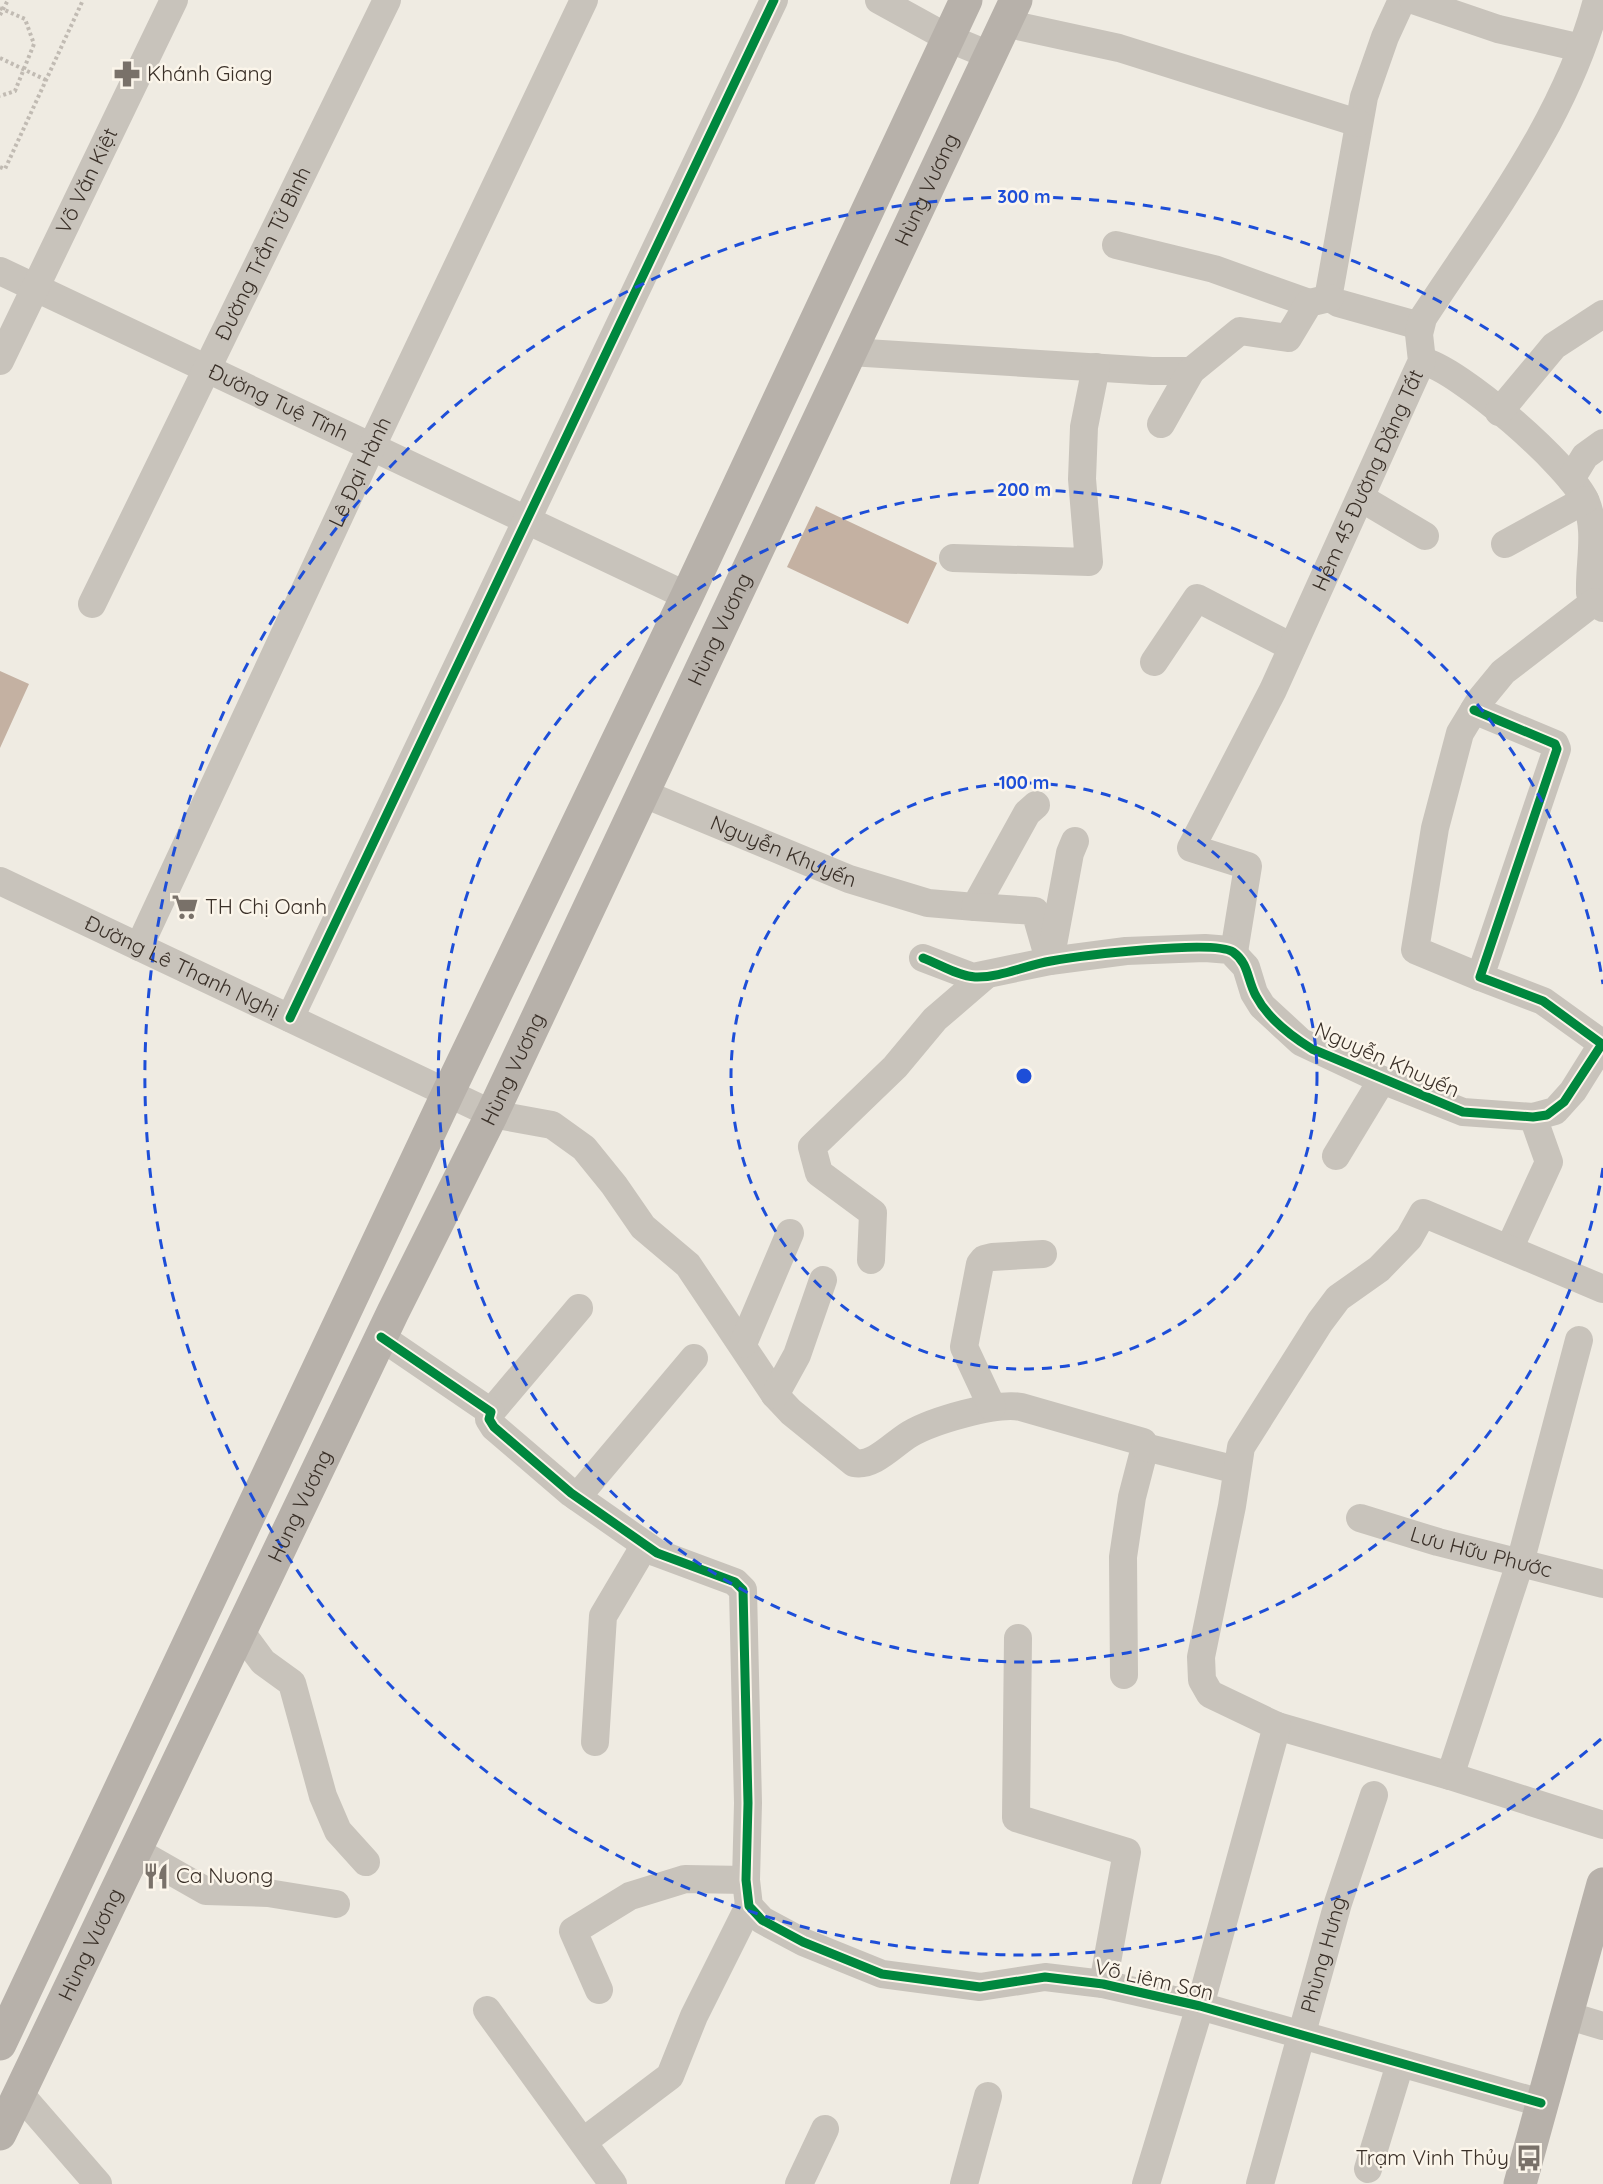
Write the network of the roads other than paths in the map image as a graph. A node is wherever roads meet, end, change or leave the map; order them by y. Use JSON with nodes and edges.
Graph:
{"nodes":[{"id":1,"x":174,"y":0,"type":"edge"},
{"id":2,"x":387,"y":0,"type":"edge"},
{"id":3,"x":584,"y":0,"type":"edge"},
{"id":4,"x":774,"y":0,"type":"edge"},
{"id":5,"x":879,"y":0,"type":"edge"},
{"id":6,"x":966,"y":0,"type":"edge"},
{"id":7,"x":1402,"y":0,"type":"edge"},
{"id":8,"x":1413,"y":0,"type":"edge"},
{"id":9,"x":1597,"y":0,"type":"edge"},
{"id":10,"x":1010,"y":12,"type":"edge"},
{"id":11,"x":948,"y":38,"type":"junction"},
{"id":12,"x":1591,"y":40,"type":"edge"},
{"id":13,"x":989,"y":55,"type":"junction"},
{"id":14,"x":1358,"y":123,"type":"junction"},
{"id":15,"x":1116,"y":245,"type":"dead end"},
{"id":16,"x":0,"y":271,"type":"edge"},
{"id":17,"x":36,"y":288,"type":"junction"},
{"id":18,"x":1319,"y":300,"type":"junction"},
{"id":19,"x":1603,"y":314,"type":"edge"},
{"id":20,"x":1420,"y":326,"type":"junction"},
{"id":21,"x":850,"y":352,"type":"junction"},
{"id":22,"x":0,"y":361,"type":"edge"},
{"id":23,"x":1422,"y":361,"type":"junction"},
{"id":24,"x":1096,"y":367,"type":"junction"},
{"id":25,"x":207,"y":369,"type":"junction"},
{"id":26,"x":1191,"y":370,"type":"junction"},
{"id":27,"x":1499,"y":411,"type":"junction"},
{"id":28,"x":1161,"y":424,"type":"dead end"},
{"id":29,"x":1603,"y":443,"type":"edge"},
{"id":30,"x":371,"y":447,"type":"junction"},
{"id":31,"x":1578,"y":490,"type":"junction"},
{"id":32,"x":1361,"y":498,"type":"junction"},
{"id":33,"x":526,"y":521,"type":"junction"},
{"id":34,"x":1425,"y":536,"type":"dead end"},
{"id":35,"x":1505,"y":544,"type":"dead end"},
{"id":36,"x":953,"y":558,"type":"dead end"},
{"id":37,"x":687,"y":596,"type":"junction"},
{"id":38,"x":92,"y":604,"type":"dead end"},
{"id":39,"x":1599,"y":605,"type":"edge"},
{"id":40,"x":1292,"y":647,"type":"junction"},
{"id":41,"x":1154,"y":662,"type":"dead end"},
{"id":42,"x":1474,"y":710,"type":"junction"},
{"id":43,"x":642,"y":793,"type":"junction"},
{"id":44,"x":1036,"y":805,"type":"dead end"},
{"id":45,"x":1075,"y":841,"type":"dead end"},
{"id":46,"x":0,"y":881,"type":"edge"},
{"id":47,"x":975,"y":907,"type":"junction"},
{"id":48,"x":139,"y":947,"type":"junction"},
{"id":49,"x":1234,"y":952,"type":"junction"},
{"id":50,"x":923,"y":958,"type":"dead end"},
{"id":51,"x":1050,"y":961,"type":"junction"},
{"id":52,"x":985,"y":976,"type":"junction"},
{"id":53,"x":1480,"y":977,"type":"junction"},
{"id":54,"x":290,"y":1018,"type":"junction"},
{"id":55,"x":1603,"y":1044,"type":"edge"},
{"id":56,"x":1382,"y":1080,"type":"junction"},
{"id":57,"x":448,"y":1093,"type":"junction"},
{"id":58,"x":492,"y":1114,"type":"junction"},
{"id":59,"x":1533,"y":1117,"type":"junction"},
{"id":60,"x":1336,"y":1156,"type":"dead end"},
{"id":61,"x":790,"y":1233,"type":"dead end"},
{"id":62,"x":1509,"y":1249,"type":"junction"},
{"id":63,"x":1043,"y":1254,"type":"dead end"},
{"id":64,"x":871,"y":1260,"type":"dead end"},
{"id":65,"x":823,"y":1280,"type":"dead end"},
{"id":66,"x":1603,"y":1289,"type":"edge"},
{"id":67,"x":579,"y":1308,"type":"dead end"},
{"id":68,"x":381,"y":1337,"type":"junction"},
{"id":69,"x":1579,"y":1340,"type":"dead end"},
{"id":70,"x":743,"y":1344,"type":"junction"},
{"id":71,"x":694,"y":1358,"type":"dead end"},
{"id":72,"x":775,"y":1395,"type":"junction"},
{"id":73,"x":992,"y":1407,"type":"junction"},
{"id":74,"x":491,"y":1412,"type":"junction"},
{"id":75,"x":1145,"y":1447,"type":"junction"},
{"id":76,"x":1237,"y":1470,"type":"junction"},
{"id":77,"x":577,"y":1497,"type":"junction"},
{"id":78,"x":1360,"y":1518,"type":"dead end"},
{"id":79,"x":645,"y":1545,"type":"junction"},
{"id":80,"x":1520,"y":1563,"type":"junction"},
{"id":81,"x":1603,"y":1584,"type":"edge"},
{"id":82,"x":203,"y":1611,"type":"junction"},
{"id":83,"x":240,"y":1631,"type":"junction"},
{"id":84,"x":1018,"y":1638,"type":"dead end"},
{"id":85,"x":1124,"y":1675,"type":"dead end"},
{"id":86,"x":1277,"y":1726,"type":"junction"},
{"id":87,"x":595,"y":1742,"type":"dead end"},
{"id":88,"x":1450,"y":1776,"type":"junction"},
{"id":89,"x":1374,"y":1795,"type":"dead end"},
{"id":90,"x":1603,"y":1825,"type":"edge"},
{"id":91,"x":134,"y":1850,"type":"junction"},
{"id":92,"x":366,"y":1862,"type":"dead end"},
{"id":93,"x":1603,"y":1884,"type":"edge"},
{"id":94,"x":752,"y":1902,"type":"junction"},
{"id":95,"x":336,"y":1904,"type":"dead end"},
{"id":96,"x":1103,"y":1984,"type":"junction"},
{"id":97,"x":599,"y":1990,"type":"dead end"},
{"id":98,"x":1200,"y":2007,"type":"junction"},
{"id":99,"x":488,"y":2010,"type":"dead end"},
{"id":100,"x":1566,"y":2016,"type":"junction"},
{"id":101,"x":1603,"y":2026,"type":"edge"},
{"id":102,"x":1301,"y":2037,"type":"junction"},
{"id":103,"x":0,"y":2044,"type":"edge"},
{"id":104,"x":1400,"y":2064,"type":"junction"},
{"id":105,"x":19,"y":2093,"type":"junction"},
{"id":106,"x":988,"y":2096,"type":"dead end"},
{"id":107,"x":1540,"y":2103,"type":"junction"},
{"id":108,"x":825,"y":2129,"type":"dead end"},
{"id":109,"x":0,"y":2134,"type":"edge"},
{"id":110,"x":584,"y":2141,"type":"junction"},
{"id":111,"x":1368,"y":2169,"type":"dead end"},
{"id":112,"x":612,"y":2183,"type":"edge"},
{"id":113,"x":98,"y":2184,"type":"edge"},
{"id":114,"x":799,"y":2184,"type":"edge"},
{"id":115,"x":964,"y":2184,"type":"edge"},
{"id":116,"x":1146,"y":2184,"type":"edge"},
{"id":117,"x":1260,"y":2184,"type":"edge"},
{"id":118,"x":1520,"y":2184,"type":"edge"}],
"edges":[{"from":1,"to":17,"type":"street","name":"Võ Văn Kiệt"},
{"from":2,"to":25,"type":"street","name":"Đường Trần Tử Bình"},
{"from":3,"to":30,"type":"street","name":"Lê Đại Hành"},
{"from":4,"to":33,"type":"street"},
{"from":5,"to":11,"type":"street"},
{"from":6,"to":11,"type":"main road","name":"Hùng Vương"},
{"from":7,"to":14,"type":"street"},
{"from":8,"to":12,"type":"street"},
{"from":9,"to":12,"type":"street"},
{"from":10,"to":13,"type":"main road","name":"Hùng Vương"},
{"from":10,"to":14,"type":"street"},
{"from":11,"to":13,"type":"street"},
{"from":11,"to":37,"type":"main road","name":"Hùng Vương"},
{"from":12,"to":20,"type":"street"},
{"from":13,"to":21,"type":"main road","name":"Hùng Vương"},
{"from":14,"to":18,"type":"street"},
{"from":15,"to":18,"type":"street"},
{"from":16,"to":17,"type":"street","name":"Đường Tuệ Tĩnh"},
{"from":17,"to":22,"type":"street","name":"Võ Văn Kiệt"},
{"from":17,"to":25,"type":"street","name":"Đường Tuệ Tĩnh"},
{"from":18,"to":20,"type":"street"},
{"from":18,"to":26,"type":"street"},
{"from":19,"to":27,"type":"street"},
{"from":20,"to":23,"type":"street","name":"Hẻm 45 Đường Đặng Tất"},
{"from":21,"to":24,"type":"street"},
{"from":21,"to":43,"type":"main road","name":"Hùng Vương"},
{"from":23,"to":27,"type":"street"},
{"from":23,"to":32,"type":"street","name":"Hẻm 45 Đường Đặng Tất"},
{"from":24,"to":26,"type":"street"},
{"from":24,"to":36,"type":"street"},
{"from":25,"to":30,"type":"street","name":"Đường Tuệ Tĩnh"},
{"from":25,"to":38,"type":"street","name":"Đường Trần Tử Bình"},
{"from":26,"to":28,"type":"street"},
{"from":27,"to":31,"type":"street"},
{"from":29,"to":31,"type":"street"},
{"from":30,"to":33,"type":"street","name":"Đường Tuệ Tĩnh"},
{"from":30,"to":48,"type":"street","name":"Lê Đại Hành"},
{"from":31,"to":35,"type":"street"},
{"from":31,"to":39,"type":"street"},
{"from":32,"to":34,"type":"street"},
{"from":32,"to":40,"type":"street","name":"Hẻm 45 Đường Đặng Tất"},
{"from":33,"to":37,"type":"street","name":"Đường Tuệ Tĩnh"},
{"from":33,"to":54,"type":"street"},
{"from":37,"to":57,"type":"main road","name":"Hùng Vương"},
{"from":39,"to":42,"type":"street"},
{"from":40,"to":41,"type":"street"},
{"from":40,"to":49,"type":"street","name":"Hẻm 45 Đường Đặng Tất"},
{"from":42,"to":53,"type":"street"},
{"from":42,"to":53,"type":"street"},
{"from":43,"to":47,"type":"street","name":"Nguyễn Khuyến"},
{"from":43,"to":58,"type":"main road","name":"Hùng Vương"},
{"from":44,"to":47,"type":"street"},
{"from":45,"to":51,"type":"street"},
{"from":46,"to":48,"type":"street","name":"Đường Lê Thanh Nghị"},
{"from":47,"to":51,"type":"street","name":"Nguyễn Khuyến"},
{"from":48,"to":54,"type":"street","name":"Đường Lê Thanh Nghị"},
{"from":49,"to":51,"type":"street"},
{"from":49,"to":56,"type":"street","name":"Nguyễn Khuyến"},
{"from":50,"to":52,"type":"street"},
{"from":51,"to":52,"type":"street"},
{"from":52,"to":64,"type":"street"},
{"from":53,"to":55,"type":"street"},
{"from":54,"to":57,"type":"street","name":"Đường Lê Thanh Nghị"},
{"from":55,"to":59,"type":"street","name":"Nguyễn Khuyến"},
{"from":56,"to":59,"type":"street","name":"Nguyễn Khuyến"},
{"from":56,"to":60,"type":"street"},
{"from":57,"to":58,"type":"street","name":"Đường Lê Thanh Nghị"},
{"from":57,"to":82,"type":"main road","name":"Hùng Vương"},
{"from":58,"to":68,"type":"main road","name":"Hùng Vương"},
{"from":58,"to":70,"type":"street","name":"Đường Lê Thanh Nghị"},
{"from":59,"to":62,"type":"street"},
{"from":61,"to":70,"type":"street"},
{"from":62,"to":66,"type":"street"},
{"from":62,"to":76,"type":"street"},
{"from":63,"to":73,"type":"street"},
{"from":65,"to":72,"type":"street"},
{"from":67,"to":74,"type":"street"},
{"from":68,"to":74,"type":"street"},
{"from":68,"to":83,"type":"main road","name":"Hùng Vương"},
{"from":69,"to":80,"type":"street"},
{"from":70,"to":72,"type":"street","name":"Đường Lê Thanh Nghị"},
{"from":71,"to":77,"type":"street"},
{"from":72,"to":73,"type":"street","name":"Đường Lê Thanh Nghị"},
{"from":73,"to":75,"type":"street"},
{"from":74,"to":77,"type":"street"},
{"from":75,"to":76,"type":"street"},
{"from":75,"to":85,"type":"street"},
{"from":76,"to":86,"type":"street"},
{"from":77,"to":79,"type":"street"},
{"from":78,"to":80,"type":"street","name":"Lưu Hữu Phước"},
{"from":79,"to":87,"type":"street"},
{"from":79,"to":94,"type":"street"},
{"from":80,"to":81,"type":"street","name":"Lưu Hữu Phước"},
{"from":80,"to":88,"type":"street"},
{"from":82,"to":83,"type":"main road"},
{"from":82,"to":103,"type":"main road","name":"Hùng Vương"},
{"from":83,"to":91,"type":"main road","name":"Hùng Vương"},
{"from":83,"to":92,"type":"street"},
{"from":84,"to":96,"type":"street"},
{"from":86,"to":88,"type":"street"},
{"from":86,"to":98,"type":"street"},
{"from":88,"to":90,"type":"street"},
{"from":89,"to":102,"type":"street","name":"Phùng Hưng"},
{"from":91,"to":95,"type":"street"},
{"from":91,"to":105,"type":"main road","name":"Hùng Vương"},
{"from":93,"to":100,"type":"main road"},
{"from":94,"to":96,"type":"street","name":"Võ Liêm Sơn"},
{"from":94,"to":97,"type":"street"},
{"from":94,"to":110,"type":"street"},
{"from":96,"to":98,"type":"street","name":"Võ Liêm Sơn"},
{"from":98,"to":102,"type":"street","name":"Võ Liêm Sơn"},
{"from":98,"to":116,"type":"street"},
{"from":99,"to":110,"type":"street"},
{"from":100,"to":101,"type":"street"},
{"from":100,"to":107,"type":"main road"},
{"from":102,"to":104,"type":"street","name":"Võ Liêm Sơn"},
{"from":102,"to":117,"type":"street","name":"Phùng Hưng"},
{"from":104,"to":107,"type":"street","name":"Võ Liêm Sơn"},
{"from":104,"to":111,"type":"street"},
{"from":105,"to":109,"type":"main road","name":"Hùng Vương"},
{"from":105,"to":113,"type":"street"},
{"from":106,"to":115,"type":"street"},
{"from":107,"to":118,"type":"main road"},
{"from":108,"to":114,"type":"street"},
{"from":110,"to":112,"type":"street"}]}
